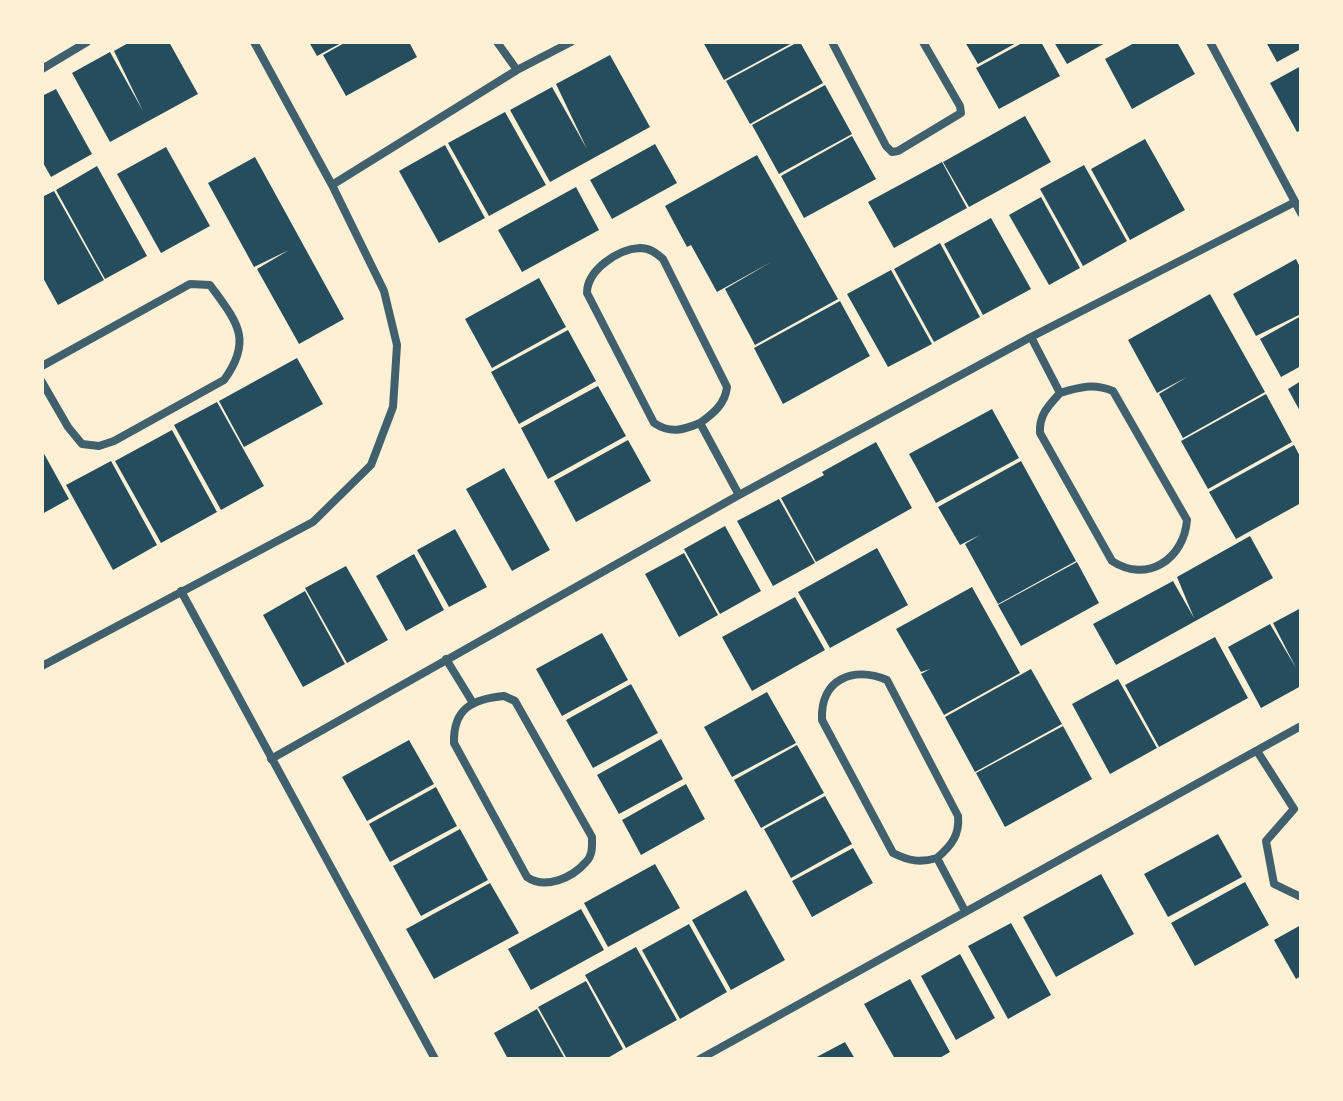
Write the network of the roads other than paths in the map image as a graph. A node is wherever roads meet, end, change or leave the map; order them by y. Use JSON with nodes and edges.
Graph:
{"nodes":[{"id":1,"x":87,"y":42,"type":"edge"},
{"id":2,"x":254,"y":42,"type":"edge"},
{"id":3,"x":497,"y":42,"type":"edge"},
{"id":4,"x":571,"y":42,"type":"edge"},
{"id":5,"x":832,"y":42,"type":"edge"},
{"id":6,"x":923,"y":42,"type":"edge"},
{"id":7,"x":1210,"y":42,"type":"edge"},
{"id":8,"x":42,"y":69,"type":"edge"},
{"id":9,"x":517,"y":70,"type":"junction"},
{"id":10,"x":332,"y":185,"type":"junction"},
{"id":11,"x":1295,"y":202,"type":"junction"},
{"id":12,"x":1301,"y":213,"type":"edge"},
{"id":13,"x":1031,"y":337,"type":"junction"},
{"id":14,"x":42,"y":366,"type":"edge"},
{"id":15,"x":42,"y":382,"type":"edge"},
{"id":16,"x":1060,"y":393,"type":"junction"},
{"id":17,"x":700,"y":423,"type":"junction"},
{"id":18,"x":739,"y":495,"type":"junction"},
{"id":19,"x":181,"y":591,"type":"junction"},
{"id":20,"x":446,"y":659,"type":"junction"},
{"id":21,"x":42,"y":666,"type":"edge"},
{"id":22,"x":473,"y":703,"type":"junction"},
{"id":23,"x":1301,"y":726,"type":"edge"},
{"id":24,"x":1257,"y":751,"type":"junction"},
{"id":25,"x":271,"y":759,"type":"junction"},
{"id":26,"x":1297,"y":809,"type":"edge"},
{"id":27,"x":937,"y":858,"type":"junction"},
{"id":28,"x":1301,"y":897,"type":"edge"},
{"id":29,"x":965,"y":911,"type":"junction"},
{"id":30,"x":435,"y":1059,"type":"edge"},
{"id":31,"x":700,"y":1059,"type":"edge"}],
"edges":[{"from":1,"to":8,"type":"street"},
{"from":2,"to":10,"type":"street"},
{"from":3,"to":9,"type":"street"},
{"from":4,"to":9,"type":"street"},
{"from":5,"to":6,"type":"street"},
{"from":7,"to":11,"type":"street"},
{"from":9,"to":10,"type":"street"},
{"from":10,"to":19,"type":"street"},
{"from":11,"to":12,"type":"street"},
{"from":11,"to":13,"type":"street"},
{"from":13,"to":16,"type":"street"},
{"from":13,"to":18,"type":"street"},
{"from":14,"to":15,"type":"street"},
{"from":16,"to":16,"type":"street"},
{"from":17,"to":17,"type":"street"},
{"from":17,"to":18,"type":"street"},
{"from":18,"to":20,"type":"street"},
{"from":19,"to":21,"type":"street"},
{"from":19,"to":25,"type":"street"},
{"from":20,"to":22,"type":"street"},
{"from":20,"to":25,"type":"street"},
{"from":22,"to":22,"type":"street"},
{"from":23,"to":24,"type":"street"},
{"from":24,"to":26,"type":"street"},
{"from":24,"to":29,"type":"street"},
{"from":25,"to":30,"type":"street"},
{"from":26,"to":28,"type":"street"},
{"from":27,"to":27,"type":"street"},
{"from":27,"to":29,"type":"street"},
{"from":29,"to":31,"type":"street"}]}
